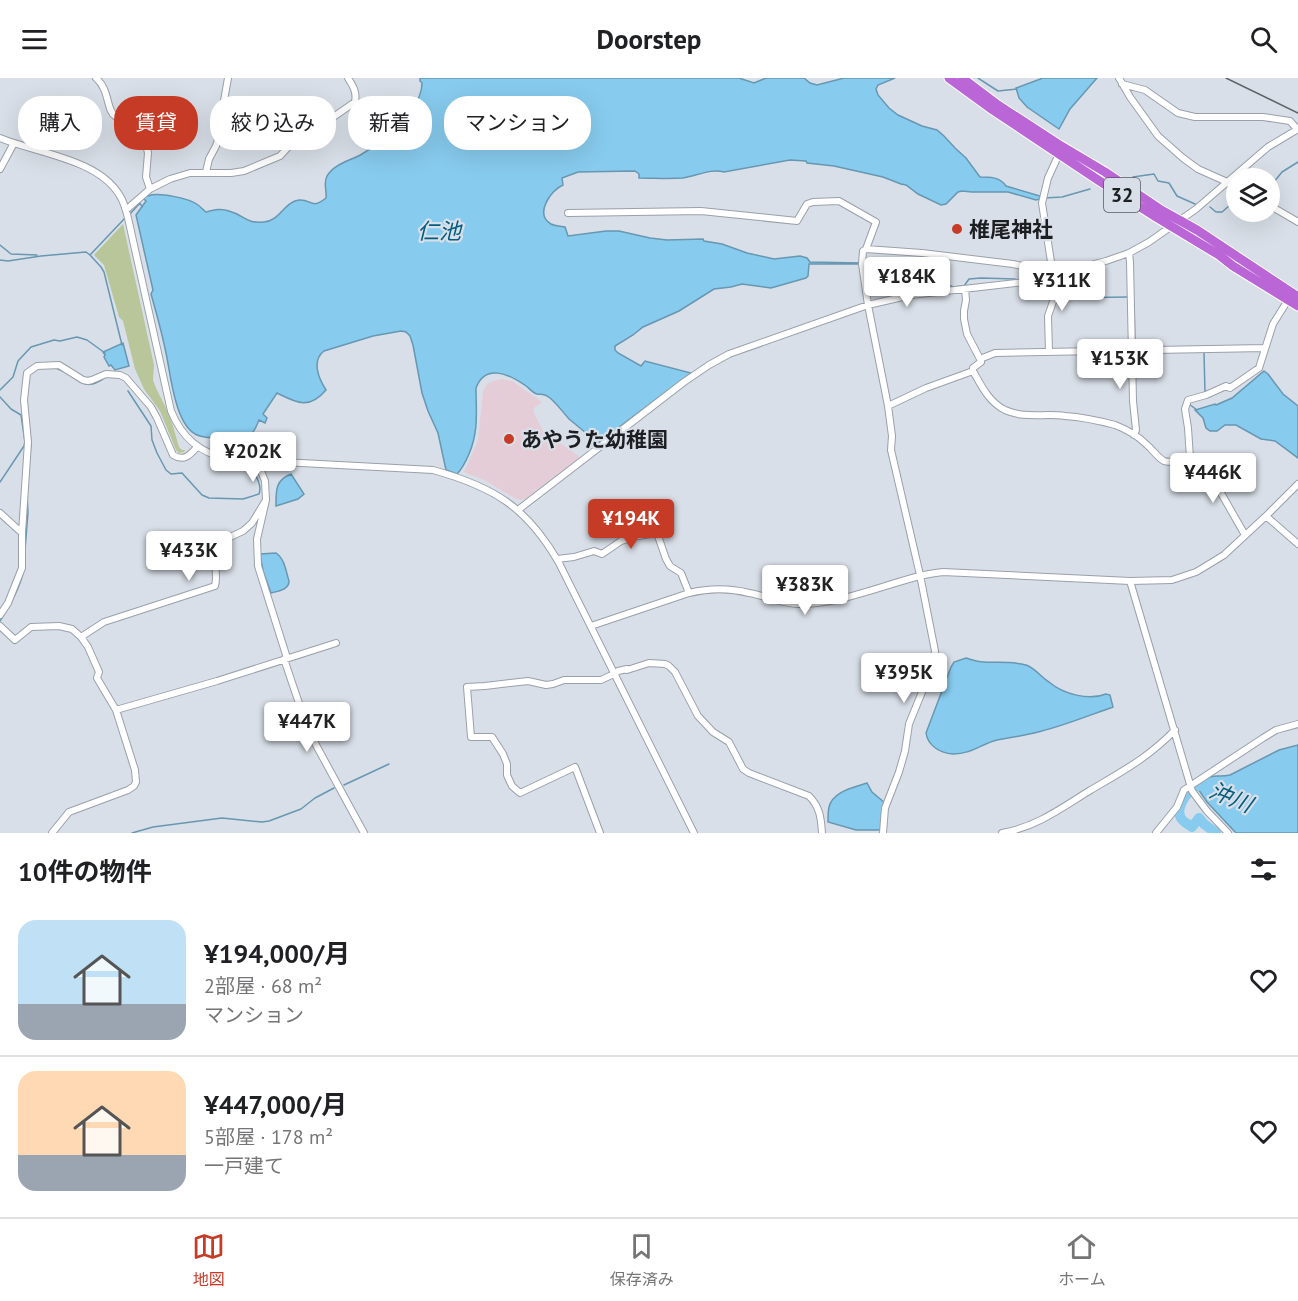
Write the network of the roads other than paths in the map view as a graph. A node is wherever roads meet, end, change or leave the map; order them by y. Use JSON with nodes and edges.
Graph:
{"nodes":[{"id":1,"x":96,"y":78,"type":"edge"},
{"id":2,"x":228,"y":78,"type":"edge"},
{"id":3,"x":348,"y":78,"type":"edge"},
{"id":4,"x":949,"y":78,"type":"edge"},
{"id":5,"x":962,"y":78,"type":"edge"},
{"id":6,"x":1121,"y":81,"type":"edge"},
{"id":7,"x":1298,"y":129,"type":"edge"},
{"id":8,"x":0,"y":138,"type":"edge"},
{"id":9,"x":14,"y":143,"type":"junction"},
{"id":10,"x":1059,"y":154,"type":"junction"},
{"id":11,"x":1244,"y":168,"type":"edge"},
{"id":12,"x":0,"y":169,"type":"edge"},
{"id":13,"x":206,"y":172,"type":"junction"},
{"id":14,"x":1226,"y":181,"type":"edge"},
{"id":15,"x":1226,"y":184,"type":"edge"},
{"id":16,"x":150,"y":189,"type":"junction"},
{"id":17,"x":1280,"y":211,"type":"edge"},
{"id":18,"x":568,"y":213,"type":"dead end"},
{"id":19,"x":127,"y":214,"type":"junction"},
{"id":20,"x":1298,"y":222,"type":"edge"},
{"id":21,"x":1175,"y":224,"type":"junction"},
{"id":22,"x":866,"y":249,"type":"junction"},
{"id":23,"x":1129,"y":253,"type":"junction"},
{"id":24,"x":1053,"y":275,"type":"junction"},
{"id":25,"x":1041,"y":278,"type":"junction"},
{"id":26,"x":965,"y":289,"type":"junction"},
{"id":27,"x":1293,"y":298,"type":"edge"},
{"id":28,"x":868,"y":305,"type":"junction"},
{"id":29,"x":1298,"y":306,"type":"edge"},
{"id":30,"x":1265,"y":348,"type":"junction"},
{"id":31,"x":1132,"y":351,"type":"junction"},
{"id":32,"x":1049,"y":352,"type":"junction"},
{"id":33,"x":980,"y":359,"type":"junction"},
{"id":34,"x":974,"y":371,"type":"junction"},
{"id":35,"x":888,"y":406,"type":"junction"},
{"id":36,"x":1134,"y":435,"type":"junction"},
{"id":37,"x":197,"y":447,"type":"junction"},
{"id":38,"x":1190,"y":458,"type":"junction"},
{"id":39,"x":255,"y":461,"type":"junction"},
{"id":40,"x":1298,"y":484,"type":"edge"},
{"id":41,"x":266,"y":500,"type":"junction"},
{"id":42,"x":518,"y":510,"type":"junction"},
{"id":43,"x":0,"y":513,"type":"edge"},
{"id":44,"x":1266,"y":516,"type":"junction"},
{"id":45,"x":22,"y":533,"type":"junction"},
{"id":46,"x":1245,"y":535,"type":"junction"},
{"id":47,"x":1298,"y":544,"type":"edge"},
{"id":48,"x":557,"y":559,"type":"junction"},
{"id":49,"x":920,"y":575,"type":"junction"},
{"id":50,"x":1130,"y":581,"type":"junction"},
{"id":51,"x":689,"y":592,"type":"junction"},
{"id":52,"x":0,"y":615,"type":"edge"},
{"id":53,"x":0,"y":626,"type":"edge"},
{"id":54,"x":591,"y":626,"type":"junction"},
{"id":55,"x":81,"y":637,"type":"junction"},
{"id":56,"x":336,"y":643,"type":"dead end"},
{"id":57,"x":285,"y":659,"type":"junction"},
{"id":58,"x":616,"y":674,"type":"junction"},
{"id":59,"x":116,"y":710,"type":"junction"},
{"id":60,"x":1298,"y":724,"type":"edge"},
{"id":61,"x":1175,"y":730,"type":"junction"},
{"id":62,"x":1190,"y":785,"type":"junction"},
{"id":63,"x":52,"y":833,"type":"edge"},
{"id":64,"x":364,"y":833,"type":"edge"},
{"id":65,"x":600,"y":833,"type":"edge"},
{"id":66,"x":694,"y":833,"type":"edge"},
{"id":67,"x":822,"y":833,"type":"edge"},
{"id":68,"x":883,"y":833,"type":"edge"},
{"id":69,"x":1002,"y":833,"type":"edge"},
{"id":70,"x":1156,"y":833,"type":"edge"},
{"id":71,"x":1228,"y":833,"type":"edge"}],
"edges":[{"from":1,"to":16,"type":"street"},
{"from":2,"to":13,"type":"street"},
{"from":3,"to":13,"type":"street"},
{"from":4,"to":10,"type":"highway","number":"32"},
{"from":5,"to":21,"type":"highway","number":"32"},
{"from":6,"to":7,"type":"street"},
{"from":6,"to":14,"type":"street"},
{"from":7,"to":11,"type":"street"},
{"from":8,"to":9,"type":"street"},
{"from":9,"to":12,"type":"street"},
{"from":9,"to":19,"type":"street"},
{"from":10,"to":21,"type":"highway","number":"32"},
{"from":10,"to":24,"type":"street"},
{"from":13,"to":16,"type":"street"},
{"from":15,"to":21,"type":"street"},
{"from":16,"to":19,"type":"street"},
{"from":17,"to":20,"type":"street"},
{"from":18,"to":22,"type":"street"},
{"from":19,"to":37,"type":"street"},
{"from":21,"to":23,"type":"street"},
{"from":21,"to":27,"type":"highway","number":"32"},
{"from":22,"to":25,"type":"street"},
{"from":22,"to":28,"type":"street"},
{"from":23,"to":24,"type":"street"},
{"from":23,"to":31,"type":"street"},
{"from":24,"to":25,"type":"street"},
{"from":24,"to":32,"type":"street"},
{"from":25,"to":26,"type":"street"},
{"from":26,"to":28,"type":"street"},
{"from":26,"to":33,"type":"street"},
{"from":27,"to":29,"type":"highway","number":"32"},
{"from":27,"to":30,"type":"street"},
{"from":28,"to":35,"type":"street"},
{"from":28,"to":42,"type":"street"},
{"from":30,"to":31,"type":"street"},
{"from":30,"to":38,"type":"street"},
{"from":31,"to":32,"type":"street"},
{"from":31,"to":36,"type":"street"},
{"from":32,"to":33,"type":"street"},
{"from":33,"to":34,"type":"street"},
{"from":34,"to":35,"type":"street"},
{"from":34,"to":36,"type":"street"},
{"from":35,"to":49,"type":"street"},
{"from":36,"to":38,"type":"street"},
{"from":37,"to":39,"type":"street"},
{"from":37,"to":45,"type":"street"},
{"from":38,"to":46,"type":"street"},
{"from":39,"to":41,"type":"street"},
{"from":39,"to":42,"type":"street"},
{"from":40,"to":44,"type":"street"},
{"from":41,"to":55,"type":"street"},
{"from":41,"to":57,"type":"street"},
{"from":42,"to":48,"type":"street"},
{"from":43,"to":45,"type":"street"},
{"from":44,"to":46,"type":"street"},
{"from":44,"to":47,"type":"street"},
{"from":45,"to":52,"type":"street"},
{"from":46,"to":50,"type":"street"},
{"from":48,"to":51,"type":"street"},
{"from":48,"to":54,"type":"street"},
{"from":49,"to":50,"type":"street"},
{"from":49,"to":51,"type":"street"},
{"from":49,"to":68,"type":"street"},
{"from":50,"to":61,"type":"street"},
{"from":51,"to":54,"type":"street"},
{"from":53,"to":55,"type":"street"},
{"from":54,"to":58,"type":"street"},
{"from":55,"to":59,"type":"street"},
{"from":56,"to":57,"type":"street"},
{"from":57,"to":59,"type":"street"},
{"from":57,"to":64,"type":"street"},
{"from":58,"to":65,"type":"street"},
{"from":58,"to":66,"type":"street"},
{"from":58,"to":67,"type":"street"},
{"from":59,"to":63,"type":"street"},
{"from":60,"to":62,"type":"street"},
{"from":61,"to":62,"type":"street"},
{"from":61,"to":69,"type":"street"},
{"from":62,"to":70,"type":"street"},
{"from":62,"to":71,"type":"street"}]}
